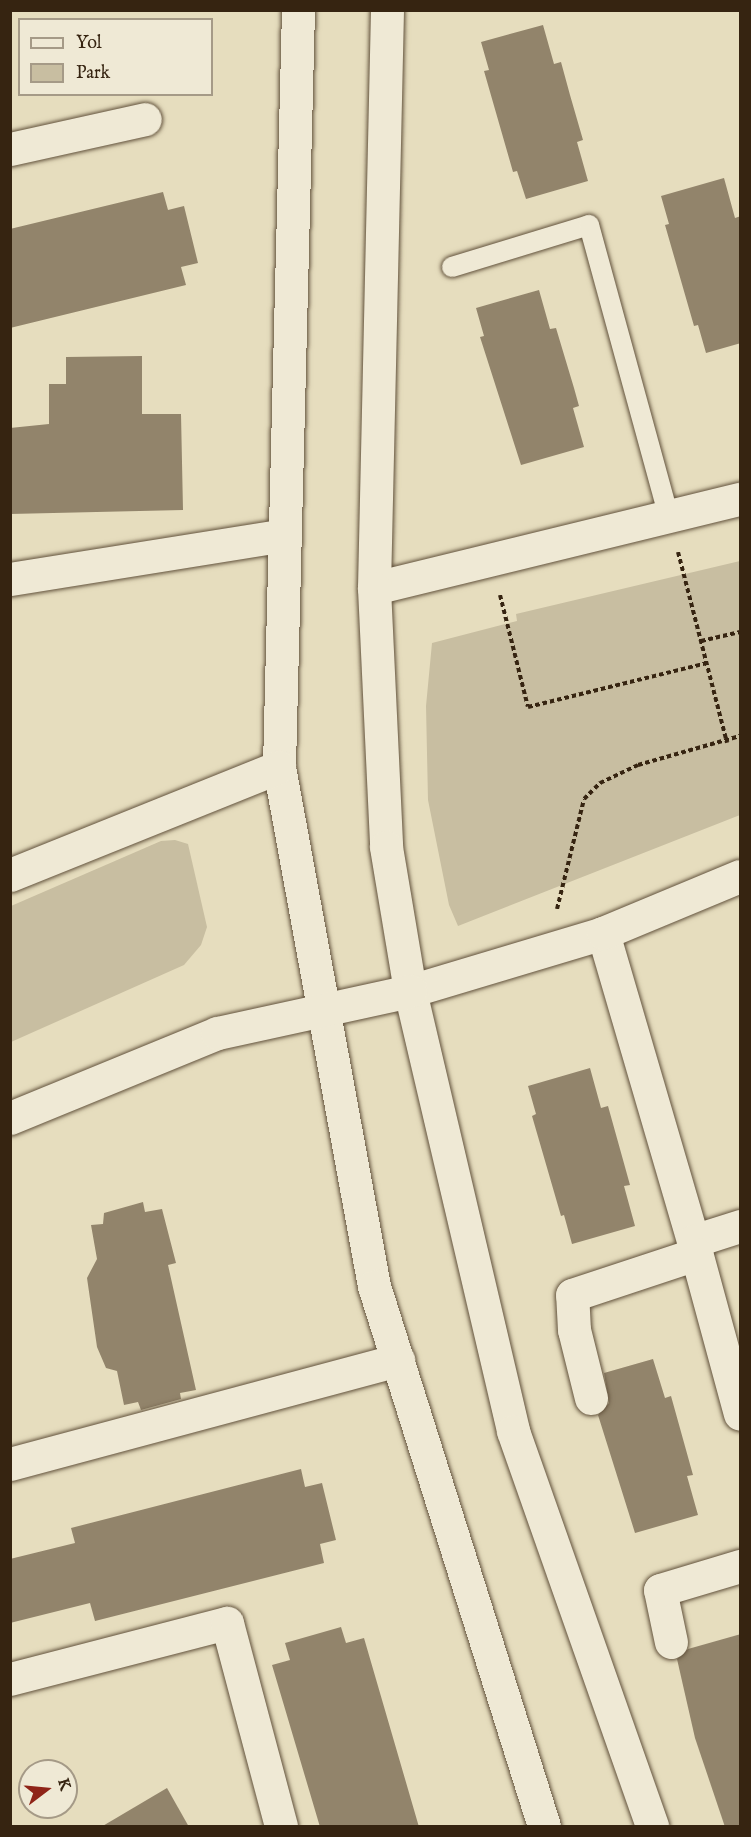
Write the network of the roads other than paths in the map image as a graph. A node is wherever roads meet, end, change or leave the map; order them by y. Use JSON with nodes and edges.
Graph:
{"nodes":[{"id":1,"x":298,"y":10,"type":"edge"},
{"id":2,"x":387,"y":10,"type":"edge"},
{"id":3,"x":145,"y":119,"type":"dead end"},
{"id":4,"x":10,"y":149,"type":"edge"},
{"id":5,"x":452,"y":267,"type":"dead end"},
{"id":6,"x":741,"y":499,"type":"edge"},
{"id":7,"x":669,"y":517,"type":"junction"},
{"id":8,"x":285,"y":535,"type":"junction"},
{"id":9,"x":10,"y":579,"type":"edge"},
{"id":10,"x":374,"y":588,"type":"junction"},
{"id":11,"x":279,"y":767,"type":"junction"},
{"id":12,"x":10,"y":875,"type":"edge"},
{"id":13,"x":741,"y":876,"type":"edge"},
{"id":14,"x":603,"y":933,"type":"junction"},
{"id":15,"x":410,"y":991,"type":"junction"},
{"id":16,"x":324,"y":1012,"type":"junction"},
{"id":17,"x":10,"y":1118,"type":"edge"},
{"id":18,"x":741,"y":1226,"type":"edge"},
{"id":19,"x":694,"y":1247,"type":"junction"},
{"id":20,"x":398,"y":1360,"type":"junction"},
{"id":21,"x":591,"y":1398,"type":"dead end"},
{"id":22,"x":741,"y":1414,"type":"edge"},
{"id":23,"x":10,"y":1464,"type":"edge"},
{"id":24,"x":741,"y":1566,"type":"edge"},
{"id":25,"x":671,"y":1642,"type":"dead end"},
{"id":26,"x":10,"y":1679,"type":"edge"},
{"id":27,"x":281,"y":1827,"type":"edge"},
{"id":28,"x":544,"y":1827,"type":"edge"},
{"id":29,"x":652,"y":1827,"type":"edge"}],
"edges":[{"from":1,"to":8,"type":"street"},
{"from":2,"to":10,"type":"street"},
{"from":3,"to":4,"type":"street"},
{"from":5,"to":7,"type":"lane"},
{"from":6,"to":7,"type":"street"},
{"from":7,"to":10,"type":"street"},
{"from":8,"to":9,"type":"street"},
{"from":8,"to":11,"type":"street"},
{"from":10,"to":15,"type":"street"},
{"from":11,"to":12,"type":"street"},
{"from":11,"to":16,"type":"street"},
{"from":13,"to":14,"type":"street"},
{"from":14,"to":15,"type":"street"},
{"from":14,"to":19,"type":"street"},
{"from":15,"to":16,"type":"street"},
{"from":15,"to":29,"type":"street"},
{"from":16,"to":17,"type":"street"},
{"from":16,"to":20,"type":"street"},
{"from":18,"to":19,"type":"street"},
{"from":19,"to":21,"type":"street"},
{"from":19,"to":22,"type":"street"},
{"from":20,"to":23,"type":"street"},
{"from":20,"to":28,"type":"street"},
{"from":24,"to":25,"type":"street"},
{"from":26,"to":27,"type":"street"}]}
